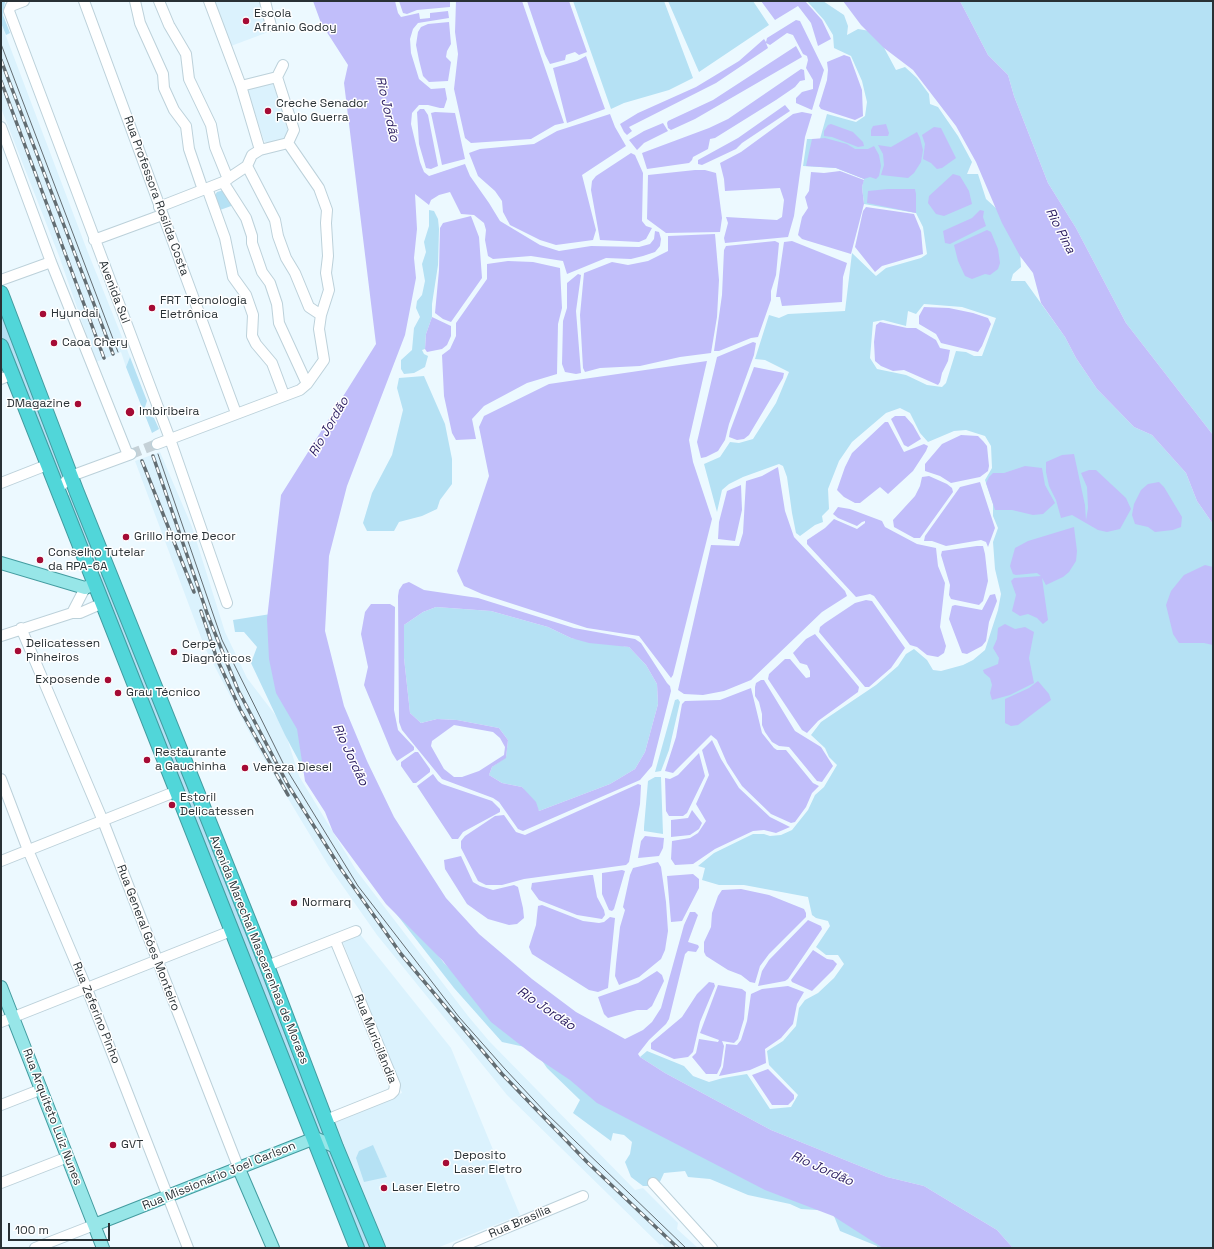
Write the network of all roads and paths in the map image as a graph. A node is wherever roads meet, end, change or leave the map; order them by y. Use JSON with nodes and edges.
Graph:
{"nodes":[{"id":1,"x":24,"y":1,"type":"edge"},
{"id":2,"x":84,"y":1,"type":"edge"},
{"id":3,"x":159,"y":1,"type":"edge"},
{"id":4,"x":209,"y":1,"type":"edge"},
{"id":5,"x":265,"y":1,"type":"edge"},
{"id":6,"x":139,"y":2,"type":"edge"},
{"id":7,"x":10,"y":3,"type":"edge"},
{"id":8,"x":271,"y":26,"type":"dead end"},
{"id":9,"x":283,"y":65,"type":"dead end"},
{"id":10,"x":277,"y":77,"type":"junction"},
{"id":11,"x":241,"y":86,"type":"junction"},
{"id":12,"x":1,"y":127,"type":"edge"},
{"id":13,"x":288,"y":143,"type":"junction"},
{"id":14,"x":260,"y":150,"type":"junction"},
{"id":15,"x":247,"y":166,"type":"junction"},
{"id":16,"x":226,"y":180,"type":"junction"},
{"id":17,"x":205,"y":189,"type":"junction"},
{"id":18,"x":160,"y":211,"type":"junction"},
{"id":19,"x":94,"y":240,"type":"junction"},
{"id":20,"x":51,"y":262,"type":"junction"},
{"id":21,"x":1,"y":280,"type":"edge"},
{"id":22,"x":1,"y":293,"type":"edge"},
{"id":23,"x":324,"y":302,"type":"junction"},
{"id":24,"x":309,"y":307,"type":"junction"},
{"id":25,"x":321,"y":315,"type":"junction"},
{"id":26,"x":1,"y":346,"type":"edge"},
{"id":27,"x":7,"y":377,"type":"edge"},
{"id":28,"x":307,"y":384,"type":"junction"},
{"id":29,"x":284,"y":395,"type":"junction"},
{"id":30,"x":236,"y":413,"type":"junction"},
{"id":31,"x":170,"y":439,"type":"junction"},
{"id":32,"x":157,"y":444,"type":"tunnel mouth"},
{"id":33,"x":47,"y":465,"type":"junction"},
{"id":34,"x":71,"y":476,"type":"junction"},
{"id":35,"x":1,"y":483,"type":"edge"},
{"id":36,"x":57,"y":490,"type":"junction"},
{"id":37,"x":104,"y":559,"type":"junction"},
{"id":38,"x":1,"y":563,"type":"edge"},
{"id":39,"x":90,"y":586,"type":"junction"},
{"id":40,"x":103,"y":603,"type":"junction"},
{"id":41,"x":227,"y":603,"type":"dead end"},
{"id":42,"x":72,"y":613,"type":"junction"},
{"id":43,"x":21,"y":628,"type":"junction"},
{"id":44,"x":1,"y":636,"type":"edge"},
{"id":45,"x":1,"y":779,"type":"edge"},
{"id":46,"x":177,"y":791,"type":"junction"},
{"id":47,"x":102,"y":821,"type":"junction"},
{"id":48,"x":28,"y":850,"type":"junction"},
{"id":49,"x":1,"y":861,"type":"edge"},
{"id":50,"x":231,"y":931,"type":"junction"},
{"id":51,"x":356,"y":931,"type":"dead end"},
{"id":52,"x":335,"y":940,"type":"junction"},
{"id":53,"x":157,"y":961,"type":"junction"},
{"id":54,"x":267,"y":966,"type":"junction"},
{"id":55,"x":1,"y":987,"type":"edge"},
{"id":56,"x":87,"y":988,"type":"junction"},
{"id":57,"x":13,"y":1017,"type":"junction"},
{"id":58,"x":1,"y":1022,"type":"edge"},
{"id":59,"x":42,"y":1089,"type":"junction"},
{"id":60,"x":1,"y":1105,"type":"edge"},
{"id":61,"x":326,"y":1120,"type":"junction"},
{"id":62,"x":314,"y":1138,"type":"junction"},
{"id":63,"x":336,"y":1147,"type":"junction"},
{"id":64,"x":68,"y":1157,"type":"junction"},
{"id":65,"x":239,"y":1169,"type":"junction"},
{"id":66,"x":1,"y":1183,"type":"edge"},
{"id":67,"x":653,"y":1183,"type":"dead end"},
{"id":68,"x":168,"y":1196,"type":"junction"},
{"id":69,"x":583,"y":1196,"type":"dead end"},
{"id":70,"x":94,"y":1225,"type":"junction"},
{"id":71,"x":35,"y":1248,"type":"edge"},
{"id":72,"x":103,"y":1248,"type":"edge"},
{"id":73,"x":188,"y":1248,"type":"edge"},
{"id":74,"x":273,"y":1248,"type":"edge"},
{"id":75,"x":357,"y":1248,"type":"edge"},
{"id":76,"x":378,"y":1248,"type":"edge"},
{"id":77,"x":458,"y":1248,"type":"edge"},
{"id":78,"x":712,"y":1248,"type":"edge"}],
"edges":[{"from":1,"to":7,"type":"street"},
{"from":2,"to":18,"type":"street","name":"Rua Professora Rosilda Costa"},
{"from":3,"to":16,"type":"street"},
{"from":4,"to":11,"type":"street"},
{"from":5,"to":8,"type":"street"},
{"from":6,"to":17,"type":"street"},
{"from":7,"to":19,"type":"street","name":"Avenida Sul"},
{"from":9,"to":10,"type":"street"},
{"from":10,"to":11,"type":"street"},
{"from":10,"to":13,"type":"street"},
{"from":11,"to":14,"type":"street"},
{"from":12,"to":20,"type":"street"},
{"from":13,"to":14,"type":"street"},
{"from":13,"to":23,"type":"street"},
{"from":14,"to":15,"type":"street"},
{"from":15,"to":16,"type":"street"},
{"from":15,"to":24,"type":"street"},
{"from":16,"to":17,"type":"street"},
{"from":16,"to":28,"type":"street"},
{"from":17,"to":18,"type":"street"},
{"from":17,"to":29,"type":"street"},
{"from":18,"to":19,"type":"street"},
{"from":18,"to":30,"type":"street","name":"Rua Professora Rosilda Costa"},
{"from":19,"to":31,"type":"street","name":"Avenida Sul"},
{"from":20,"to":21,"type":"street"},
{"from":20,"to":34,"type":"street"},
{"from":22,"to":34,"type":"highway","name":"Avenida Marechal Mascarenhas de Moraes"},
{"from":23,"to":24,"type":"street"},
{"from":23,"to":25,"type":"street"},
{"from":24,"to":25,"type":"street"},
{"from":25,"to":28,"type":"street"},
{"from":26,"to":27,"type":"highway","name":"Avenida Marechal Mascarenhas de Moraes"},
{"from":27,"to":33,"type":"highway","name":"Avenida Marechal Mascarenhas de Moraes"},
{"from":28,"to":29,"type":"street"},
{"from":29,"to":30,"type":"street"},
{"from":30,"to":31,"type":"street"},
{"from":31,"to":32,"type":"street"},
{"from":31,"to":41,"type":"street","name":"Avenida Sul"},
{"from":33,"to":35,"type":"street"},
{"from":33,"to":36,"type":"highway","name":"Avenida Marechal Mascarenhas de Moraes"},
{"from":34,"to":36,"type":"street"},
{"from":34,"to":37,"type":"highway","name":"Avenida Marechal Mascarenhas de Moraes"},
{"from":36,"to":39,"type":"highway","name":"Avenida Marechal Mascarenhas de Moraes"},
{"from":37,"to":39,"type":"highway"},
{"from":37,"to":54,"type":"highway","name":"Avenida Marechal Mascarenhas de Moraes"},
{"from":38,"to":39,"type":"main road"},
{"from":39,"to":40,"type":"highway","name":"Avenida Marechal Mascarenhas de Moraes"},
{"from":39,"to":42,"type":"street"},
{"from":40,"to":42,"type":"street"},
{"from":40,"to":46,"type":"highway","name":"Avenida Marechal Mascarenhas de Moraes"},
{"from":42,"to":43,"type":"street"},
{"from":43,"to":44,"type":"street"},
{"from":43,"to":47,"type":"street","name":"Rua General Góes Monteiro"},
{"from":45,"to":48,"type":"street","name":"Rua Zeferino Pinho"},
{"from":46,"to":47,"type":"street"},
{"from":46,"to":50,"type":"highway","name":"Avenida Marechal Mascarenhas de Moraes"},
{"from":47,"to":48,"type":"street"},
{"from":47,"to":53,"type":"street","name":"Rua General Góes Monteiro"},
{"from":48,"to":49,"type":"street"},
{"from":48,"to":56,"type":"street","name":"Rua Zeferino Pinho"},
{"from":50,"to":53,"type":"street"},
{"from":50,"to":62,"type":"highway","name":"Avenida Marechal Mascarenhas de Moraes"},
{"from":51,"to":52,"type":"street"},
{"from":52,"to":54,"type":"street"},
{"from":52,"to":61,"type":"street","name":"Rua Muricilândia"},
{"from":53,"to":56,"type":"street"},
{"from":53,"to":65,"type":"street","name":"Rua General Góes Monteiro"},
{"from":54,"to":61,"type":"highway","name":"Avenida Marechal Mascarenhas de Moraes"},
{"from":55,"to":57,"type":"main road","name":"Rua Arquiteto Luiz Nunes"},
{"from":56,"to":57,"type":"street"},
{"from":56,"to":68,"type":"street","name":"Rua Zeferino Pinho"},
{"from":57,"to":58,"type":"street"},
{"from":57,"to":59,"type":"main road","name":"Rua Arquiteto Luiz Nunes"},
{"from":59,"to":60,"type":"street"},
{"from":59,"to":64,"type":"main road","name":"Rua Arquiteto Luiz Nunes"},
{"from":61,"to":63,"type":"highway","name":"Avenida Marechal Mascarenhas de Moraes"},
{"from":62,"to":63,"type":"main road"},
{"from":62,"to":65,"type":"main road","name":"Rua Missionário Joel Carlson"},
{"from":62,"to":75,"type":"highway","name":"Avenida Marechal Mascarenhas de Moraes"},
{"from":63,"to":76,"type":"highway","name":"Avenida Marechal Mascarenhas de Moraes"},
{"from":64,"to":66,"type":"street"},
{"from":64,"to":70,"type":"main road","name":"Rua Arquiteto Luiz Nunes"},
{"from":65,"to":68,"type":"main road","name":"Rua Missionário Joel Carlson"},
{"from":65,"to":74,"type":"main road","name":"Rua General Góes Monteiro"},
{"from":67,"to":78,"type":"street"},
{"from":68,"to":70,"type":"main road","name":"Rua Missionário Joel Carlson"},
{"from":68,"to":73,"type":"street","name":"Rua Zeferino Pinho"},
{"from":69,"to":77,"type":"street","name":"Rua Brasília"},
{"from":70,"to":71,"type":"street","name":"Rua Missionário Joel Carlson"},
{"from":70,"to":72,"type":"main road","name":"Rua Arquiteto Luiz Nunes"}]}
